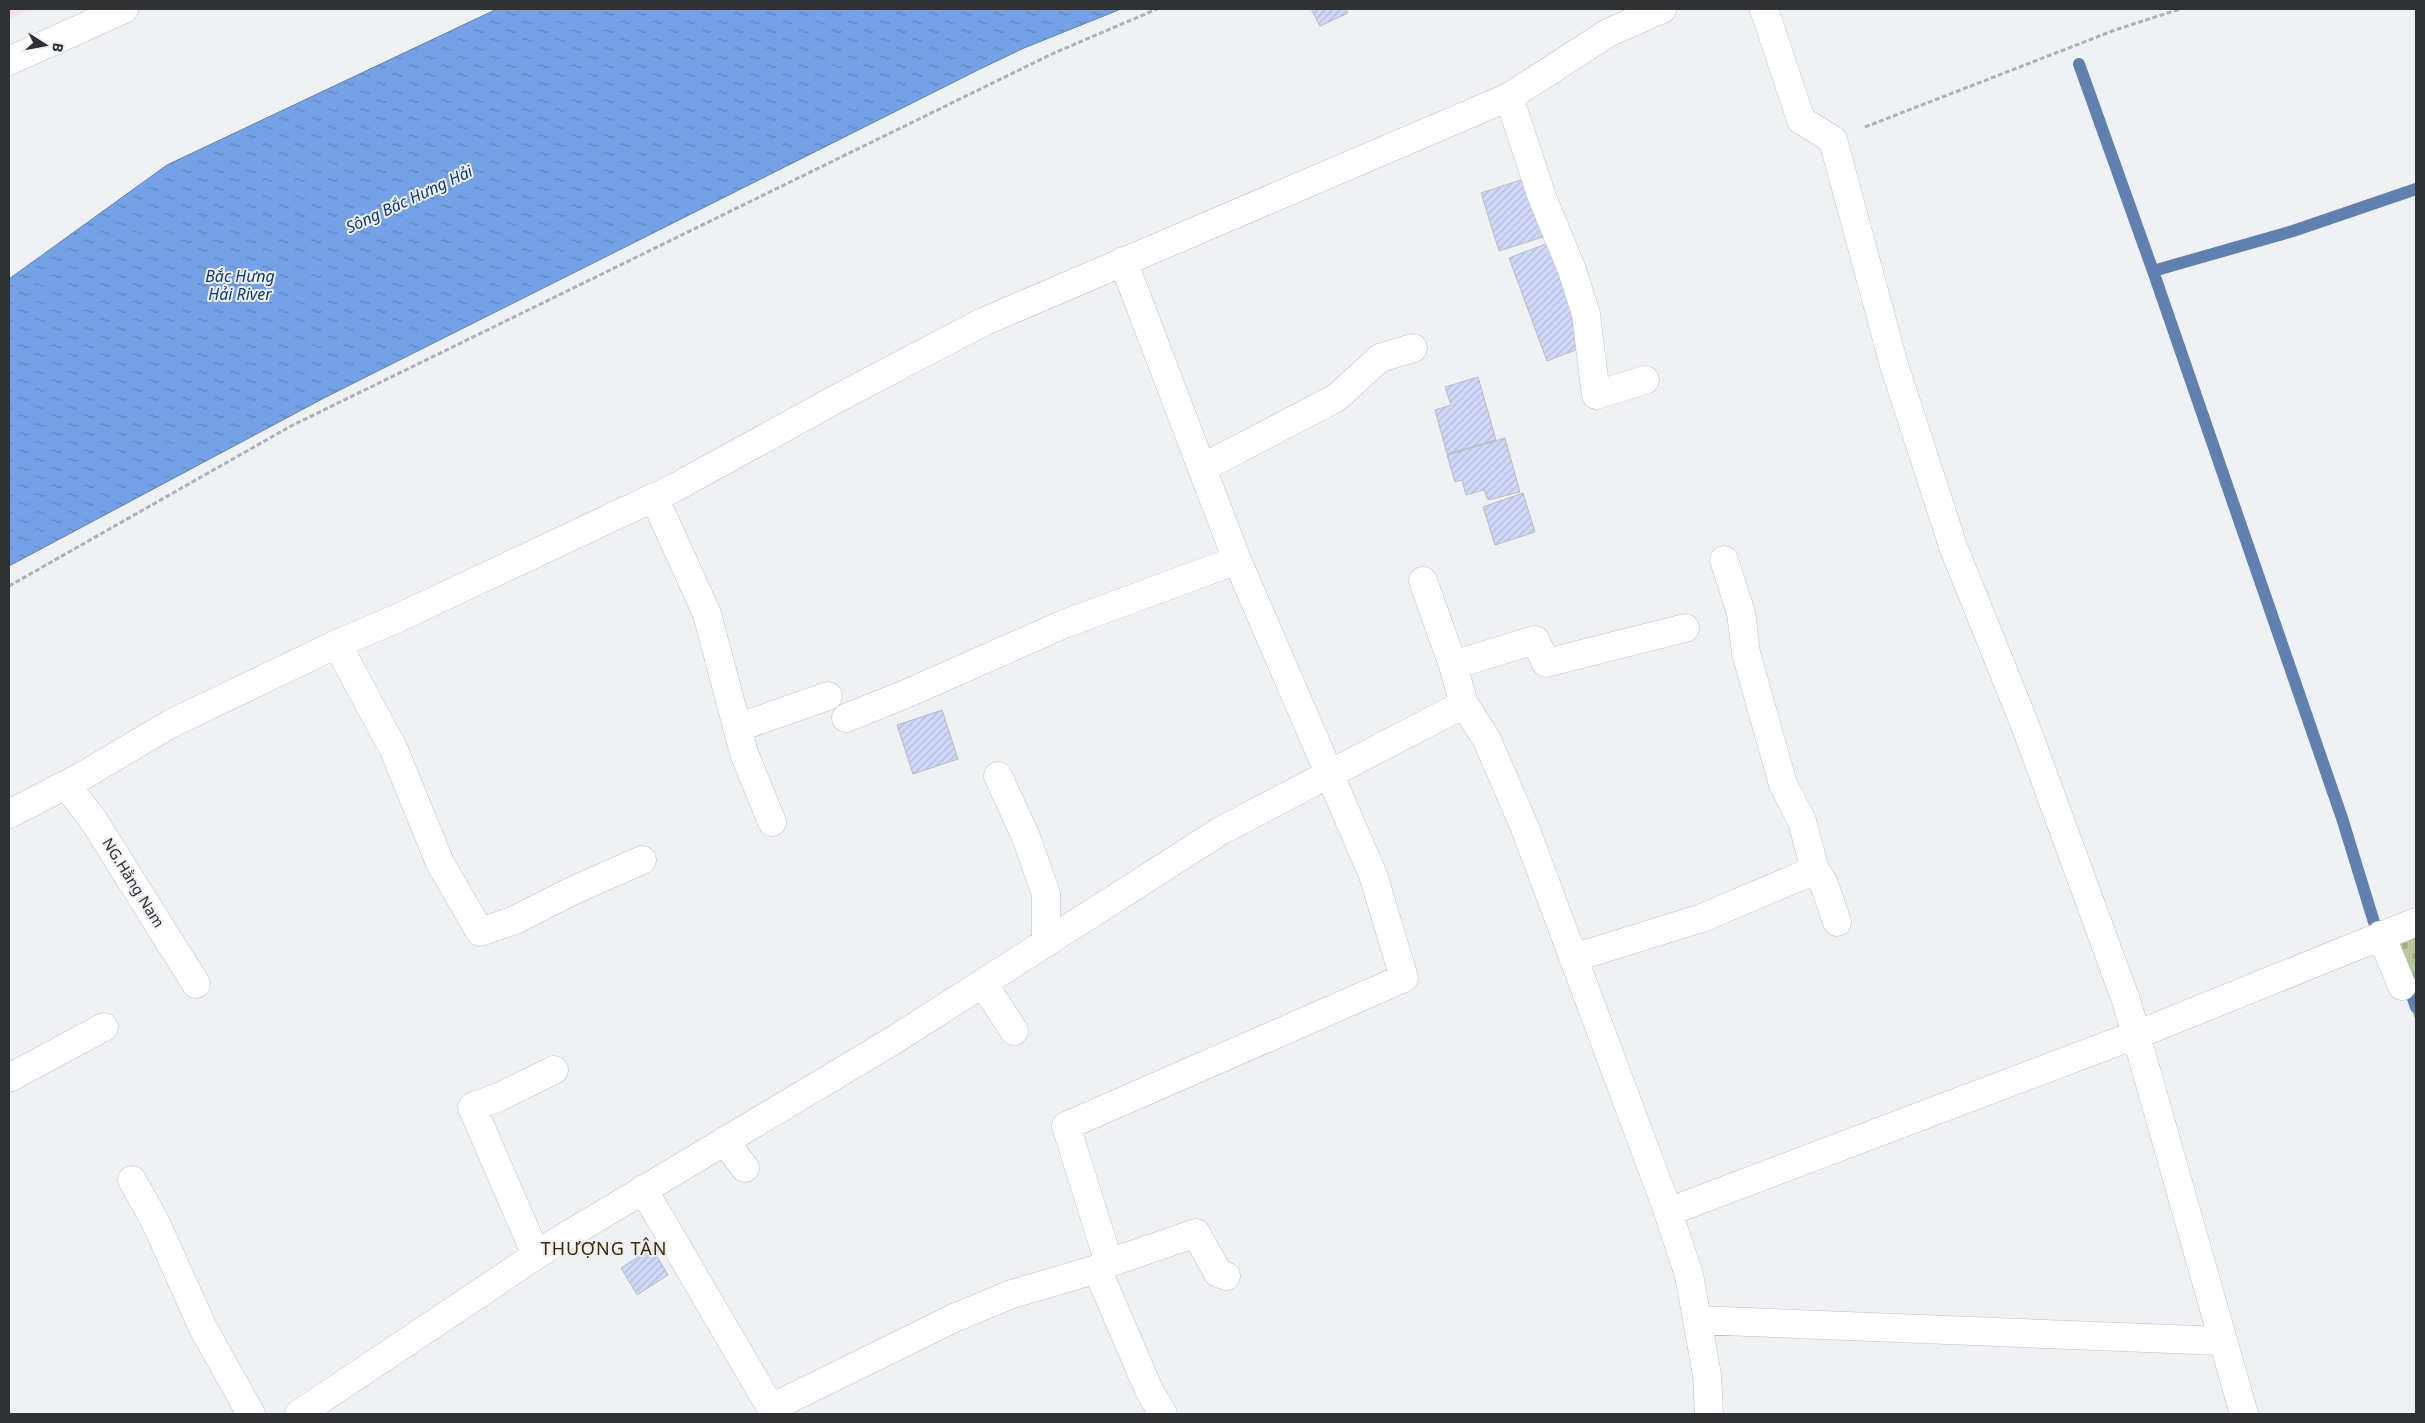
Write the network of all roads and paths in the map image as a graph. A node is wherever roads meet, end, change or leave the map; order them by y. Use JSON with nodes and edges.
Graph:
{"nodes":[{"id":1,"x":124,"y":9,"type":"edge"},
{"id":2,"x":1157,"y":9,"type":"edge"},
{"id":3,"x":1662,"y":9,"type":"edge"},
{"id":4,"x":1764,"y":9,"type":"edge"},
{"id":5,"x":2180,"y":9,"type":"edge"},
{"id":6,"x":9,"y":61,"type":"edge"},
{"id":7,"x":1509,"y":97,"type":"junction"},
{"id":8,"x":1832,"y":140,"type":"junction"},
{"id":9,"x":1123,"y":261,"type":"junction"},
{"id":10,"x":1413,"y":348,"type":"dead end"},
{"id":11,"x":1645,"y":380,"type":"dead end"},
{"id":12,"x":1202,"y":468,"type":"junction"},
{"id":13,"x":654,"y":498,"type":"junction"},
{"id":14,"x":1237,"y":560,"type":"junction"},
{"id":15,"x":1724,"y":560,"type":"dead end"},
{"id":16,"x":1423,"y":581,"type":"dead end"},
{"id":17,"x":9,"y":586,"type":"edge"},
{"id":18,"x":1685,"y":628,"type":"dead end"},
{"id":19,"x":337,"y":644,"type":"junction"},
{"id":20,"x":1453,"y":664,"type":"junction"},
{"id":21,"x":828,"y":696,"type":"dead end"},
{"id":22,"x":1464,"y":704,"type":"junction"},
{"id":23,"x":846,"y":718,"type":"dead end"},
{"id":24,"x":737,"y":728,"type":"junction"},
{"id":25,"x":1330,"y":774,"type":"junction"},
{"id":26,"x":998,"y":776,"type":"dead end"},
{"id":27,"x":66,"y":785,"type":"junction"},
{"id":28,"x":9,"y":814,"type":"edge"},
{"id":29,"x":772,"y":822,"type":"dead end"},
{"id":30,"x":642,"y":860,"type":"dead end"},
{"id":31,"x":1815,"y":870,"type":"junction"},
{"id":32,"x":1837,"y":922,"type":"dead end"},
{"id":33,"x":2416,"y":922,"type":"edge"},
{"id":34,"x":2381,"y":935,"type":"junction"},
{"id":35,"x":1046,"y":943,"type":"junction"},
{"id":36,"x":1573,"y":958,"type":"junction"},
{"id":37,"x":983,"y":983,"type":"junction"},
{"id":38,"x":196,"y":984,"type":"dead end"},
{"id":39,"x":2402,"y":986,"type":"dead end"},
{"id":40,"x":104,"y":1027,"type":"dead end"},
{"id":41,"x":1014,"y":1031,"type":"dead end"},
{"id":42,"x":2136,"y":1034,"type":"junction"},
{"id":43,"x":554,"y":1070,"type":"dead end"},
{"id":44,"x":9,"y":1078,"type":"edge"},
{"id":45,"x":724,"y":1141,"type":"junction"},
{"id":46,"x":745,"y":1168,"type":"dead end"},
{"id":47,"x":132,"y":1180,"type":"dead end"},
{"id":48,"x":643,"y":1189,"type":"junction"},
{"id":49,"x":1668,"y":1212,"type":"junction"},
{"id":50,"x":536,"y":1255,"type":"junction"},
{"id":51,"x":1103,"y":1266,"type":"junction"},
{"id":52,"x":1226,"y":1276,"type":"dead end"},
{"id":53,"x":1696,"y":1320,"type":"junction"},
{"id":54,"x":2222,"y":1341,"type":"junction"},
{"id":55,"x":772,"y":1411,"type":"edge"},
{"id":56,"x":251,"y":1414,"type":"edge"},
{"id":57,"x":299,"y":1414,"type":"edge"},
{"id":58,"x":1163,"y":1414,"type":"edge"},
{"id":59,"x":1709,"y":1414,"type":"edge"},
{"id":60,"x":2244,"y":1414,"type":"edge"}],
"edges":[{"from":1,"to":6,"type":"street"},
{"from":2,"to":17,"type":"path"},
{"from":3,"to":7,"type":"street"},
{"from":4,"to":8,"type":"street"},
{"from":5,"to":8,"type":"path"},
{"from":7,"to":9,"type":"street"},
{"from":7,"to":11,"type":"street"},
{"from":8,"to":42,"type":"street"},
{"from":9,"to":12,"type":"street"},
{"from":9,"to":13,"type":"street"},
{"from":10,"to":12,"type":"street"},
{"from":12,"to":14,"type":"street"},
{"from":13,"to":19,"type":"street"},
{"from":13,"to":24,"type":"street"},
{"from":14,"to":23,"type":"street"},
{"from":14,"to":25,"type":"street"},
{"from":15,"to":31,"type":"street"},
{"from":16,"to":20,"type":"street"},
{"from":18,"to":20,"type":"street"},
{"from":19,"to":27,"type":"street"},
{"from":19,"to":30,"type":"street"},
{"from":20,"to":22,"type":"street"},
{"from":21,"to":24,"type":"street"},
{"from":22,"to":25,"type":"street"},
{"from":22,"to":36,"type":"street"},
{"from":24,"to":29,"type":"street"},
{"from":25,"to":35,"type":"street"},
{"from":25,"to":51,"type":"street"},
{"from":26,"to":35,"type":"street"},
{"from":27,"to":28,"type":"street"},
{"from":27,"to":38,"type":"street","name":"NG.Hằng Nam"},
{"from":31,"to":32,"type":"street"},
{"from":31,"to":36,"type":"street"},
{"from":33,"to":34,"type":"street"},
{"from":34,"to":39,"type":"street"},
{"from":34,"to":42,"type":"street"},
{"from":35,"to":37,"type":"street"},
{"from":36,"to":49,"type":"street"},
{"from":37,"to":41,"type":"street"},
{"from":37,"to":45,"type":"street"},
{"from":40,"to":44,"type":"street"},
{"from":42,"to":49,"type":"street"},
{"from":42,"to":54,"type":"street"},
{"from":43,"to":50,"type":"street"},
{"from":45,"to":46,"type":"street"},
{"from":45,"to":48,"type":"street"},
{"from":47,"to":56,"type":"street"},
{"from":48,"to":50,"type":"street"},
{"from":48,"to":55,"type":"street"},
{"from":49,"to":53,"type":"street"},
{"from":50,"to":57,"type":"street"},
{"from":51,"to":52,"type":"street"},
{"from":51,"to":55,"type":"street"},
{"from":51,"to":58,"type":"street"},
{"from":53,"to":54,"type":"street"},
{"from":53,"to":59,"type":"street"},
{"from":54,"to":60,"type":"street"}]}
